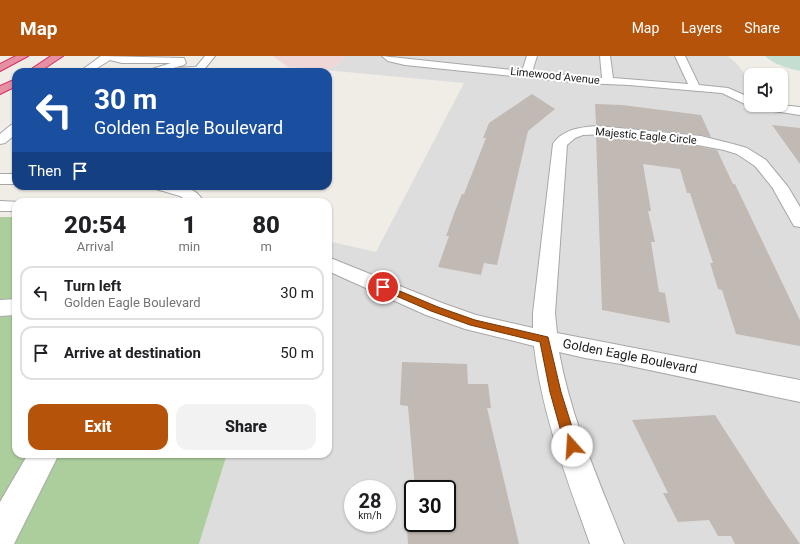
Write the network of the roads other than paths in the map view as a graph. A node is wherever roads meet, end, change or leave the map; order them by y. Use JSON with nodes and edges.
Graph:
{"nodes":[{"id":1,"x":23,"y":56,"type":"edge"},
{"id":2,"x":58,"y":56,"type":"edge"},
{"id":3,"x":112,"y":56,"type":"edge"},
{"id":4,"x":127,"y":56,"type":"edge"},
{"id":5,"x":187,"y":56,"type":"edge"},
{"id":6,"x":210,"y":56,"type":"edge"},
{"id":7,"x":387,"y":56,"type":"edge"},
{"id":8,"x":458,"y":56,"type":"edge"},
{"id":9,"x":532,"y":56,"type":"edge"},
{"id":10,"x":606,"y":56,"type":"edge"},
{"id":11,"x":680,"y":56,"type":"edge"},
{"id":12,"x":451,"y":66,"type":"junction"},
{"id":13,"x":0,"y":68,"type":"edge"},
{"id":14,"x":38,"y":68,"type":"edge"},
{"id":15,"x":90,"y":68,"type":"edge"},
{"id":16,"x":165,"y":68,"type":"edge"},
{"id":17,"x":179,"y":68,"type":"edge"},
{"id":18,"x":200,"y":68,"type":"edge"},
{"id":19,"x":526,"y":74,"type":"junction"},
{"id":20,"x":608,"y":81,"type":"junction"},
{"id":21,"x":12,"y":84,"type":"edge"},
{"id":22,"x":695,"y":88,"type":"junction"},
{"id":23,"x":0,"y":91,"type":"edge"},
{"id":24,"x":744,"y":99,"type":"edge"},
{"id":25,"x":788,"y":109,"type":"edge"},
{"id":26,"x":800,"y":111,"type":"edge"},
{"id":27,"x":12,"y":131,"type":"edge"},
{"id":28,"x":0,"y":140,"type":"edge"},
{"id":29,"x":0,"y":179,"type":"edge"},
{"id":30,"x":12,"y":179,"type":"edge"},
{"id":31,"x":180,"y":190,"type":"edge"},
{"id":32,"x":193,"y":198,"type":"edge"},
{"id":33,"x":0,"y":206,"type":"edge"},
{"id":34,"x":12,"y":206,"type":"edge"},
{"id":35,"x":800,"y":222,"type":"edge"},
{"id":36,"x":332,"y":265,"type":"edge"},
{"id":37,"x":12,"y":307,"type":"edge"},
{"id":38,"x":0,"y":308,"type":"edge"},
{"id":39,"x":545,"y":339,"type":"junction"},
{"id":40,"x":800,"y":391,"type":"edge"},
{"id":41,"x":42,"y":458,"type":"edge"},
{"id":42,"x":0,"y":535,"type":"edge"},
{"id":43,"x":607,"y":544,"type":"edge"}],
"edges":[{"from":1,"to":13,"type":"highway"},
{"from":2,"to":14,"type":"highway"},
{"from":3,"to":4,"type":"street"},
{"from":3,"to":15,"type":"street"},
{"from":3,"to":16,"type":"street"},
{"from":5,"to":17,"type":"street"},
{"from":6,"to":18,"type":"street"},
{"from":7,"to":12,"type":"street","name":"Limewood Avenue"},
{"from":8,"to":12,"type":"street"},
{"from":9,"to":19,"type":"street"},
{"from":10,"to":20,"type":"street"},
{"from":11,"to":22,"type":"street"},
{"from":12,"to":19,"type":"street","name":"Limewood Avenue"},
{"from":19,"to":20,"type":"street","name":"Limewood Avenue"},
{"from":20,"to":22,"type":"street","name":"Limewood Avenue"},
{"from":21,"to":23,"type":"highway"},
{"from":22,"to":24,"type":"street","name":"Limewood Avenue"},
{"from":25,"to":26,"type":"street"},
{"from":27,"to":28,"type":"street"},
{"from":29,"to":30,"type":"street"},
{"from":31,"to":32,"type":"street"},
{"from":33,"to":34,"type":"street"},
{"from":35,"to":39,"type":"street","name":"Majestic Eagle Circle"},
{"from":36,"to":39,"type":"street","name":"Golden Eagle Boulevard"},
{"from":37,"to":38,"type":"street"},
{"from":39,"to":40,"type":"street","name":"Golden Eagle Boulevard"},
{"from":39,"to":43,"type":"street","name":"Majestic Eagle Circle"},
{"from":41,"to":42,"type":"street"}]}
